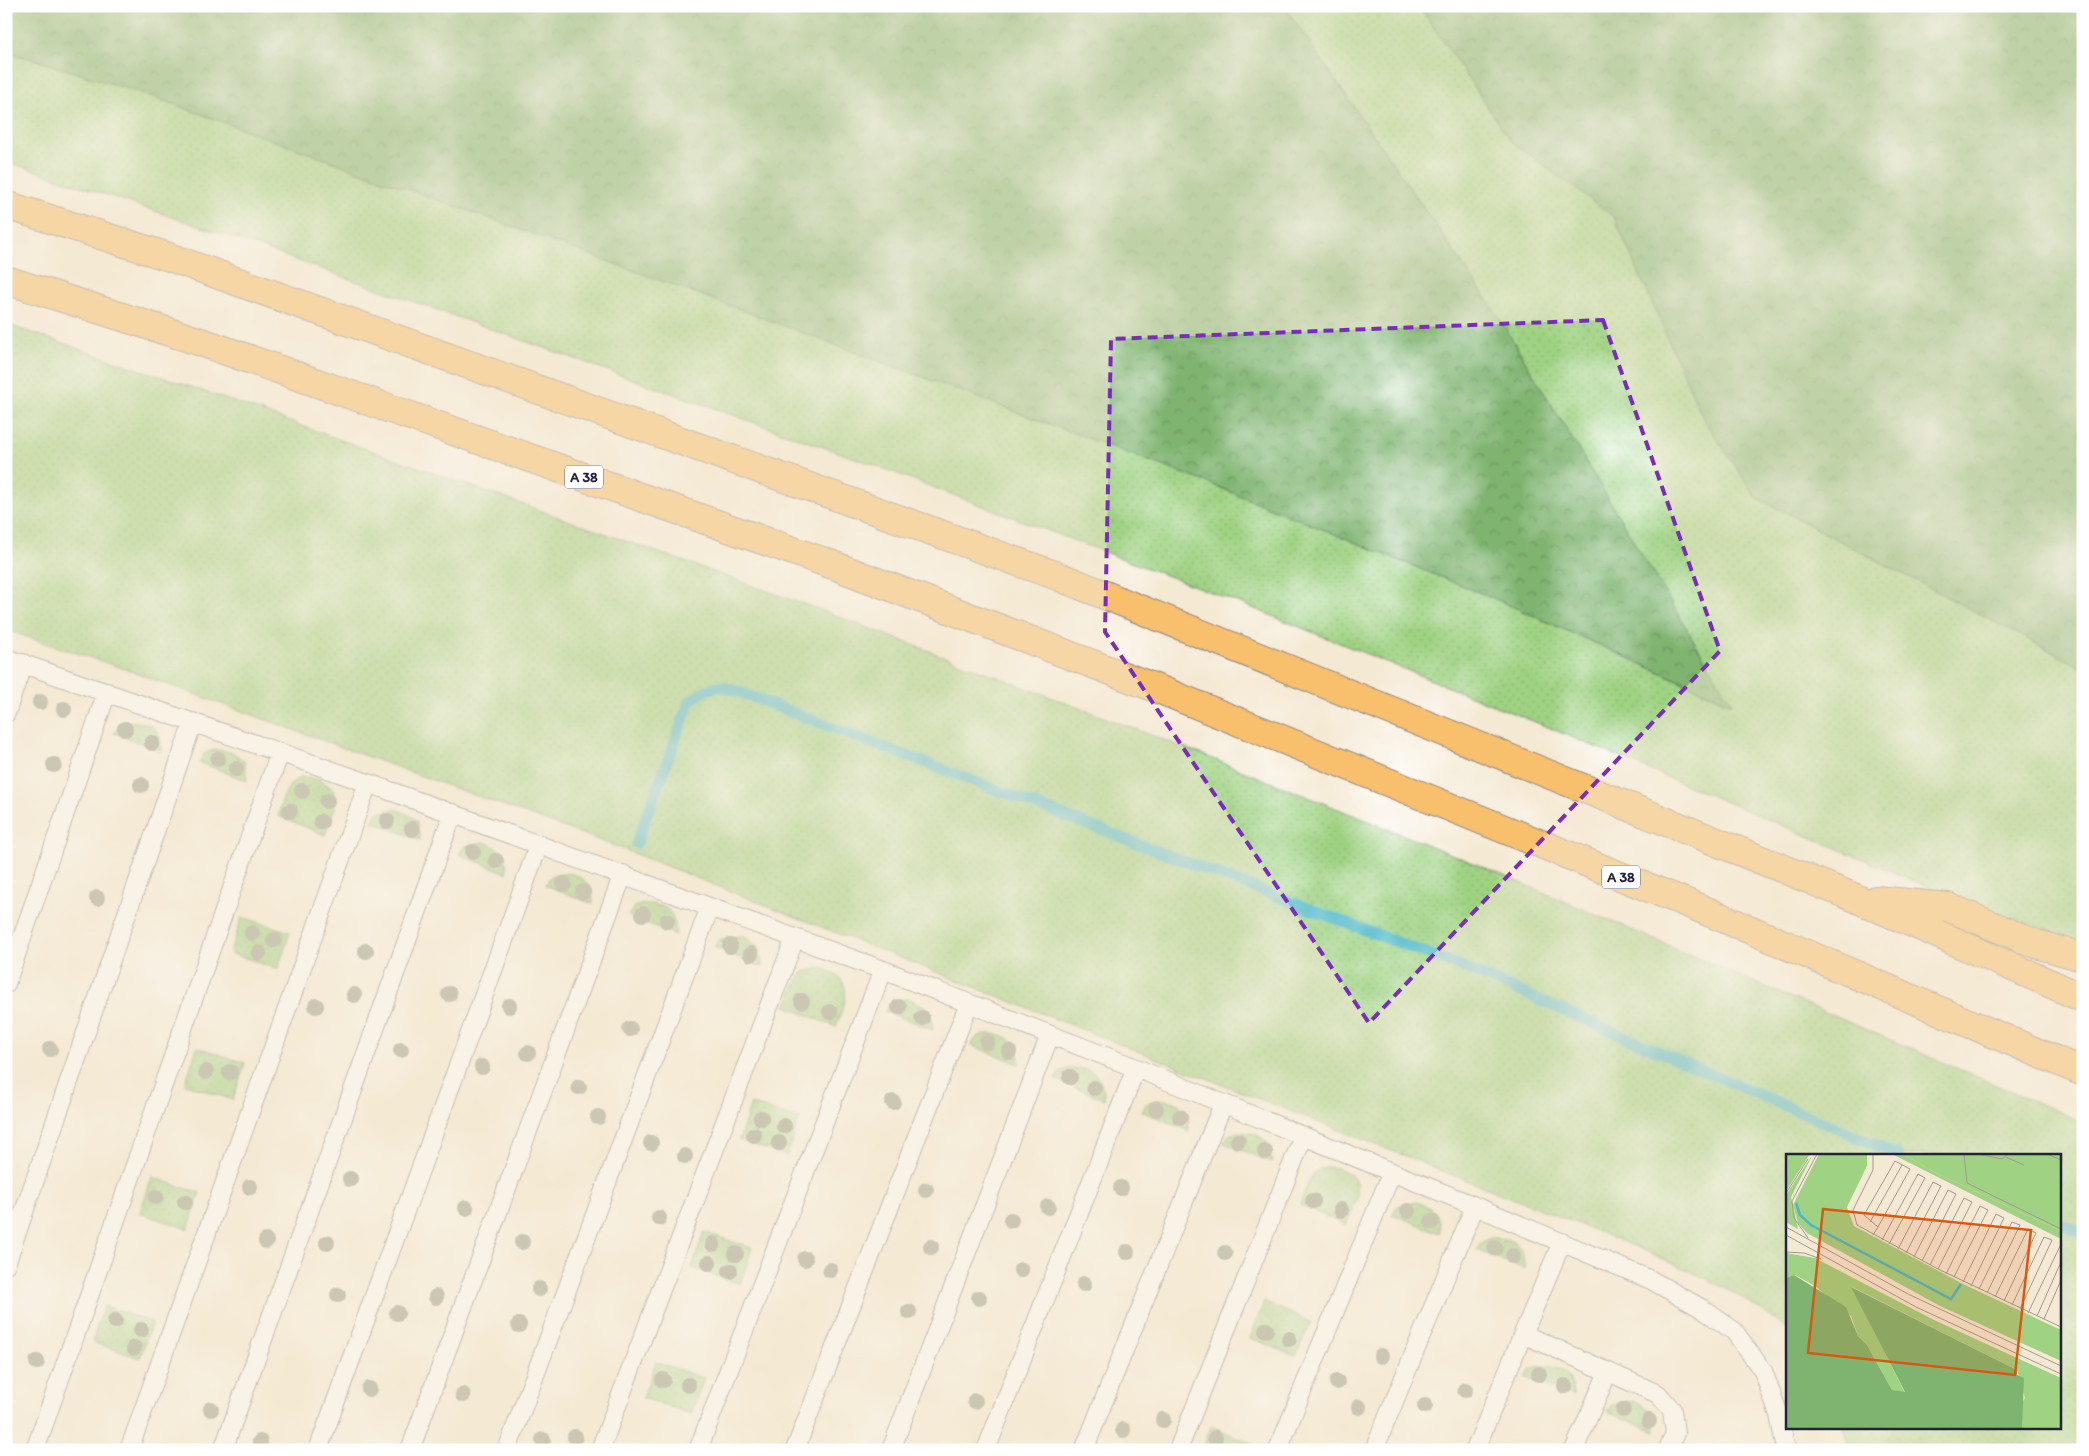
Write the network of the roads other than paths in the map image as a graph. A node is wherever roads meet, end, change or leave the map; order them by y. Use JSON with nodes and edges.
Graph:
{"nodes":[{"id":1,"x":6,"y":205,"type":"edge"},
{"id":2,"x":6,"y":280,"type":"edge"},
{"id":3,"x":15,"y":661,"type":"edge"},
{"id":4,"x":107,"y":692,"type":"junction"},
{"id":5,"x":6,"y":712,"type":"edge"},
{"id":6,"x":193,"y":722,"type":"junction"},
{"id":7,"x":280,"y":752,"type":"junction"},
{"id":8,"x":368,"y":783,"type":"junction"},
{"id":9,"x":452,"y":813,"type":"junction"},
{"id":10,"x":539,"y":844,"type":"junction"},
{"id":11,"x":623,"y":874,"type":"junction"},
{"id":12,"x":1852,"y":898,"type":"junction"},
{"id":13,"x":710,"y":907,"type":"junction"},
{"id":14,"x":795,"y":938,"type":"junction"},
{"id":15,"x":2083,"y":957,"type":"edge"},
{"id":16,"x":883,"y":970,"type":"junction"},
{"id":17,"x":6,"y":984,"type":"edge"},
{"id":18,"x":2083,"y":998,"type":"edge"},
{"id":19,"x":969,"y":1003,"type":"junction"},
{"id":20,"x":1050,"y":1036,"type":"junction"},
{"id":21,"x":1136,"y":1068,"type":"junction"},
{"id":22,"x":2083,"y":1072,"type":"edge"},
{"id":23,"x":1223,"y":1104,"type":"junction"},
{"id":24,"x":1304,"y":1136,"type":"junction"},
{"id":25,"x":1392,"y":1172,"type":"junction"},
{"id":26,"x":1475,"y":1206,"type":"junction"},
{"id":27,"x":1562,"y":1242,"type":"junction"},
{"id":28,"x":6,"y":1264,"type":"edge"},
{"id":29,"x":1523,"y":1334,"type":"junction"},
{"id":30,"x":1608,"y":1372,"type":"junction"},
{"id":31,"x":35,"y":1450,"type":"edge"},
{"id":32,"x":129,"y":1450,"type":"edge"},
{"id":33,"x":223,"y":1450,"type":"edge"},
{"id":34,"x":318,"y":1450,"type":"edge"},
{"id":35,"x":410,"y":1450,"type":"edge"},
{"id":36,"x":507,"y":1450,"type":"edge"},
{"id":37,"x":600,"y":1450,"type":"edge"},
{"id":38,"x":698,"y":1450,"type":"edge"},
{"id":39,"x":795,"y":1450,"type":"edge"},
{"id":40,"x":891,"y":1450,"type":"edge"},
{"id":41,"x":986,"y":1450,"type":"edge"},
{"id":42,"x":1084,"y":1450,"type":"edge"},
{"id":43,"x":1178,"y":1450,"type":"edge"},
{"id":44,"x":1278,"y":1450,"type":"edge"},
{"id":45,"x":1374,"y":1450,"type":"edge"},
{"id":46,"x":1475,"y":1450,"type":"edge"},
{"id":47,"x":1574,"y":1450,"type":"edge"},
{"id":48,"x":1668,"y":1450,"type":"edge"},
{"id":49,"x":1786,"y":1450,"type":"edge"}],
"edges":[{"from":1,"to":12,"type":"highway"},
{"from":2,"to":22,"type":"highway","number":"A 38"},
{"from":3,"to":4,"type":"lane"},
{"from":3,"to":5,"type":"lane"},
{"from":4,"to":6,"type":"lane"},
{"from":4,"to":17,"type":"lane"},
{"from":6,"to":7,"type":"lane"},
{"from":6,"to":28,"type":"lane"},
{"from":7,"to":8,"type":"lane"},
{"from":7,"to":31,"type":"lane"},
{"from":8,"to":9,"type":"lane"},
{"from":8,"to":32,"type":"lane"},
{"from":9,"to":10,"type":"lane"},
{"from":9,"to":33,"type":"lane"},
{"from":10,"to":11,"type":"lane"},
{"from":10,"to":34,"type":"lane"},
{"from":11,"to":13,"type":"lane"},
{"from":11,"to":35,"type":"lane"},
{"from":12,"to":15,"type":"highway"},
{"from":12,"to":18,"type":"highway"},
{"from":13,"to":14,"type":"lane"},
{"from":13,"to":36,"type":"lane"},
{"from":14,"to":16,"type":"lane"},
{"from":14,"to":37,"type":"lane"},
{"from":16,"to":19,"type":"lane"},
{"from":16,"to":38,"type":"lane"},
{"from":19,"to":20,"type":"lane"},
{"from":19,"to":39,"type":"lane"},
{"from":20,"to":21,"type":"lane"},
{"from":20,"to":40,"type":"lane"},
{"from":21,"to":23,"type":"lane"},
{"from":21,"to":41,"type":"lane"},
{"from":23,"to":24,"type":"lane"},
{"from":23,"to":42,"type":"lane"},
{"from":24,"to":25,"type":"lane"},
{"from":24,"to":43,"type":"lane"},
{"from":25,"to":26,"type":"lane"},
{"from":25,"to":44,"type":"lane"},
{"from":26,"to":27,"type":"lane"},
{"from":26,"to":45,"type":"lane"},
{"from":27,"to":29,"type":"lane"},
{"from":27,"to":49,"type":"lane"},
{"from":29,"to":30,"type":"lane"},
{"from":29,"to":46,"type":"lane"},
{"from":30,"to":47,"type":"lane"},
{"from":30,"to":48,"type":"lane"}]}
